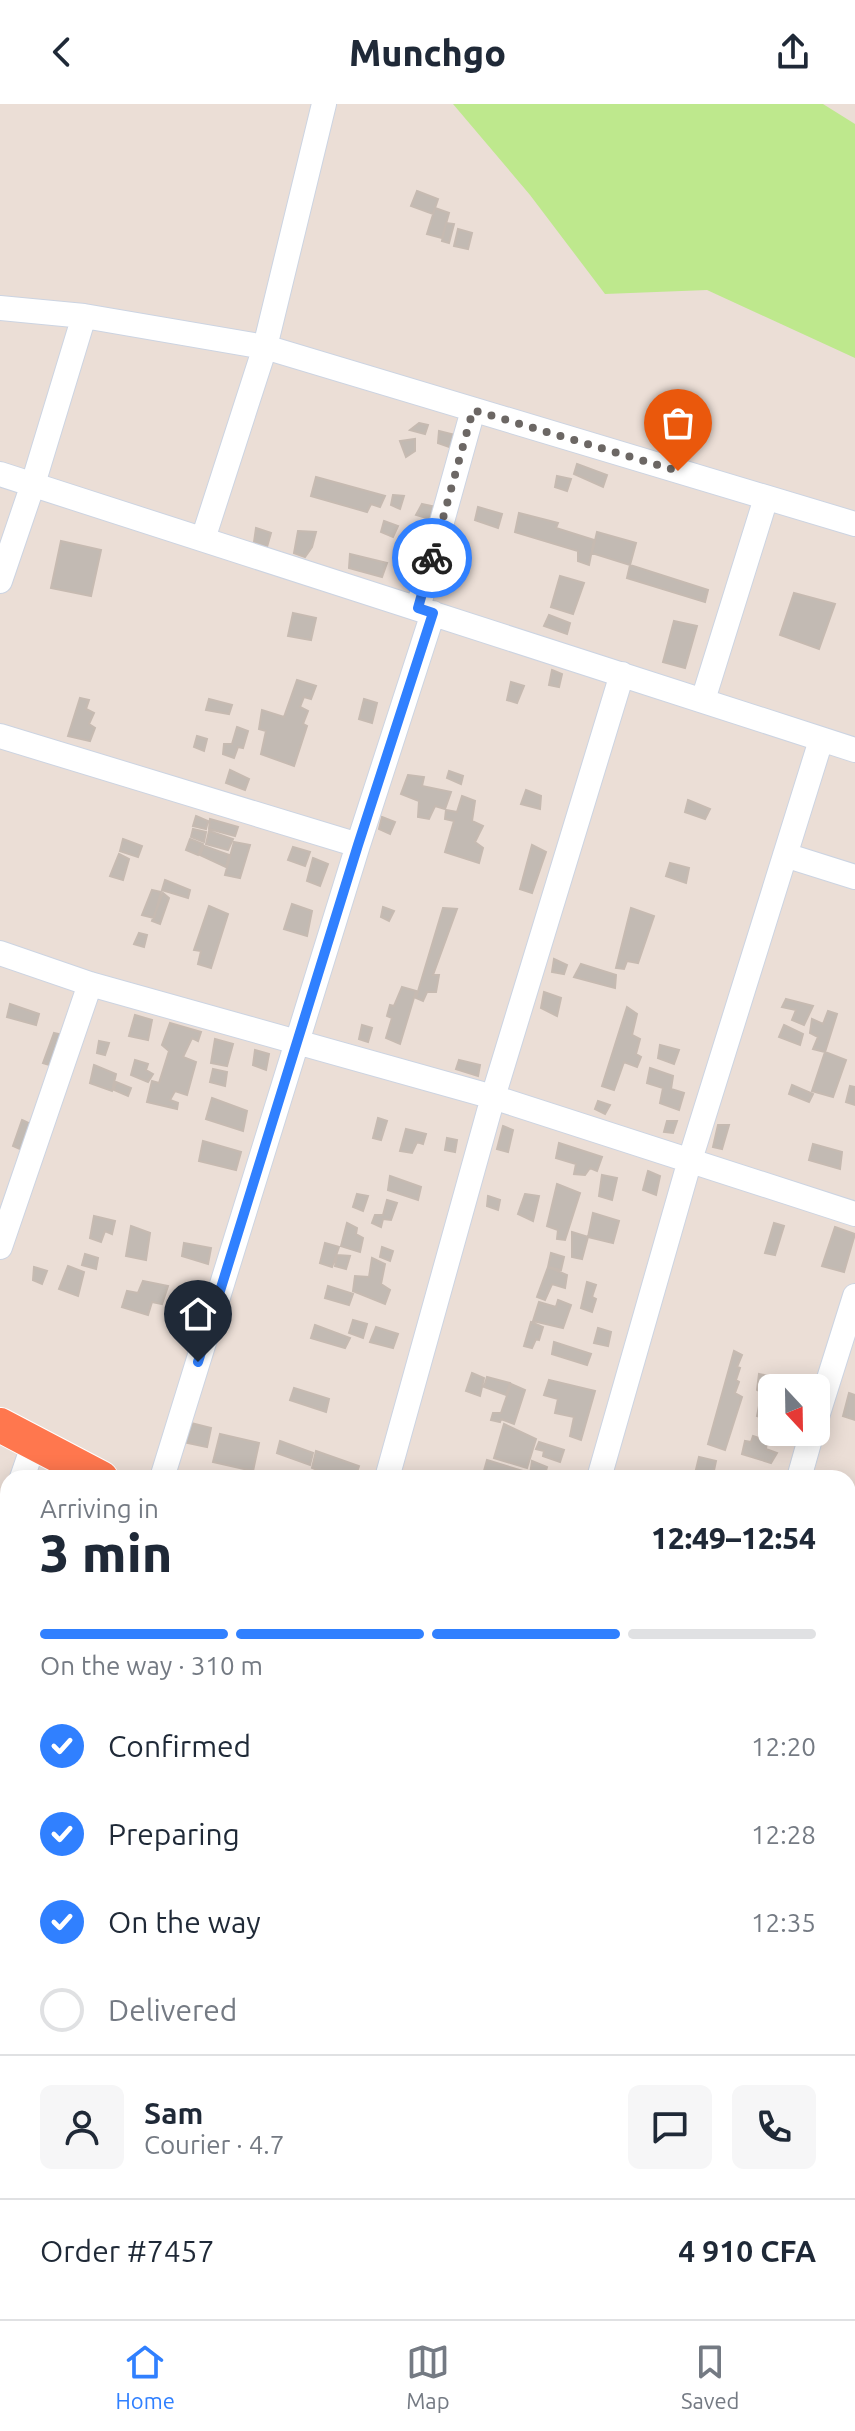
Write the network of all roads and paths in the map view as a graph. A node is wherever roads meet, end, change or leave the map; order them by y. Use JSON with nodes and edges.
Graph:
{"nodes":[{"id":1,"x":324,"y":104,"type":"edge"},
{"id":2,"x":0,"y":308,"type":"edge"},
{"id":3,"x":84,"y":316,"type":"junction"},
{"id":4,"x":265,"y":347,"type":"junction"},
{"id":5,"x":473,"y":410,"type":"junction"},
{"id":6,"x":0,"y":474,"type":"edge"},
{"id":7,"x":33,"y":484,"type":"junction"},
{"id":8,"x":766,"y":498,"type":"junction"},
{"id":9,"x":855,"y":524,"type":"edge"},
{"id":10,"x":203,"y":539,"type":"junction"},
{"id":11,"x":0,"y":581,"type":"edge"},
{"id":12,"x":426,"y":610,"type":"junction"},
{"id":13,"x":622,"y":674,"type":"junction"},
{"id":14,"x":703,"y":700,"type":"junction"},
{"id":15,"x":0,"y":736,"type":"edge"},
{"id":16,"x":821,"y":740,"type":"junction"},
{"id":17,"x":855,"y":750,"type":"edge"},
{"id":18,"x":358,"y":845,"type":"junction"},
{"id":19,"x":785,"y":855,"type":"junction"},
{"id":20,"x":855,"y":877,"type":"edge"},
{"id":21,"x":0,"y":953,"type":"edge"},
{"id":22,"x":90,"y":984,"type":"junction"},
{"id":23,"x":296,"y":1041,"type":"junction"},
{"id":24,"x":493,"y":1097,"type":"junction"},
{"id":25,"x":690,"y":1160,"type":"junction"},
{"id":26,"x":6,"y":1211,"type":"edge"},
{"id":27,"x":855,"y":1214,"type":"edge"},
{"id":28,"x":0,"y":1247,"type":"edge"},
{"id":29,"x":855,"y":1296,"type":"edge"},
{"id":30,"x":830,"y":1375,"type":"edge"},
{"id":31,"x":0,"y":1425,"type":"edge"},
{"id":32,"x":34,"y":1443,"type":"junction"},
{"id":33,"x":808,"y":1446,"type":"edge"},
{"id":34,"x":25,"y":1470,"type":"edge"},
{"id":35,"x":86,"y":1470,"type":"edge"},
{"id":36,"x":164,"y":1470,"type":"edge"},
{"id":37,"x":389,"y":1470,"type":"edge"},
{"id":38,"x":601,"y":1470,"type":"edge"},
{"id":39,"x":801,"y":1470,"type":"edge"}],
"edges":[{"from":1,"to":4,"type":"street"},
{"from":2,"to":3,"type":"street"},
{"from":3,"to":4,"type":"street"},
{"from":3,"to":7,"type":"street"},
{"from":4,"to":5,"type":"street"},
{"from":4,"to":10,"type":"street"},
{"from":5,"to":8,"type":"street"},
{"from":5,"to":12,"type":"street"},
{"from":6,"to":7,"type":"street"},
{"from":7,"to":10,"type":"street"},
{"from":7,"to":11,"type":"street"},
{"from":8,"to":9,"type":"street"},
{"from":8,"to":14,"type":"street"},
{"from":10,"to":12,"type":"street"},
{"from":12,"to":13,"type":"street"},
{"from":12,"to":18,"type":"street"},
{"from":13,"to":14,"type":"street"},
{"from":13,"to":24,"type":"street"},
{"from":14,"to":16,"type":"street"},
{"from":15,"to":18,"type":"street"},
{"from":16,"to":17,"type":"street"},
{"from":16,"to":19,"type":"street"},
{"from":18,"to":23,"type":"street"},
{"from":19,"to":20,"type":"street"},
{"from":19,"to":25,"type":"street"},
{"from":21,"to":22,"type":"street"},
{"from":22,"to":23,"type":"street"},
{"from":22,"to":26,"type":"street"},
{"from":23,"to":24,"type":"street"},
{"from":23,"to":36,"type":"street"},
{"from":24,"to":25,"type":"street"},
{"from":24,"to":37,"type":"street"},
{"from":25,"to":27,"type":"street"},
{"from":25,"to":38,"type":"street"},
{"from":26,"to":28,"type":"street"},
{"from":29,"to":30,"type":"street"},
{"from":31,"to":32,"type":"highway"},
{"from":32,"to":34,"type":"street"},
{"from":32,"to":35,"type":"highway"},
{"from":33,"to":39,"type":"street"}]}
